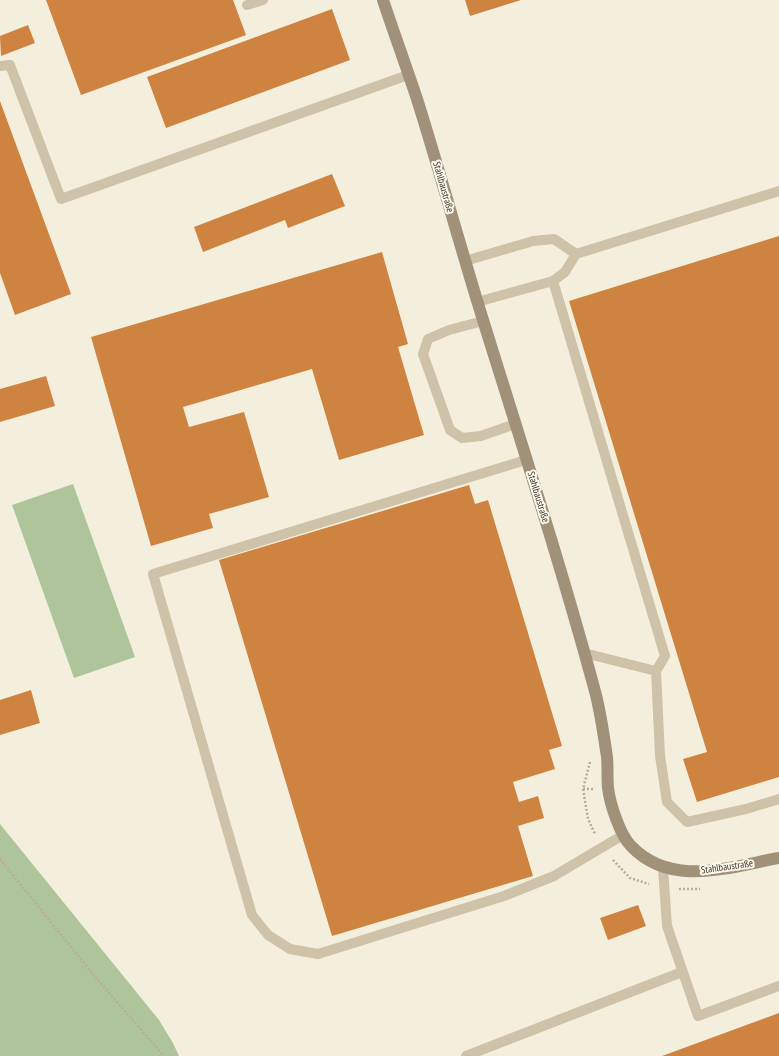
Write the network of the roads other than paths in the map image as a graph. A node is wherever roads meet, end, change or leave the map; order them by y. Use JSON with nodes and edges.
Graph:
{"nodes":[{"id":1,"x":263,"y":0,"type":"edge"},
{"id":2,"x":383,"y":0,"type":"edge"},
{"id":3,"x":247,"y":5,"type":"dead end"},
{"id":4,"x":0,"y":66,"type":"edge"},
{"id":5,"x":408,"y":74,"type":"junction"},
{"id":6,"x":779,"y":191,"type":"edge"},
{"id":7,"x":576,"y":254,"type":"junction"},
{"id":8,"x":465,"y":262,"type":"junction"},
{"id":9,"x":553,"y":281,"type":"junction"},
{"id":10,"x":477,"y":302,"type":"junction"},
{"id":11,"x":483,"y":321,"type":"junction"},
{"id":12,"x":515,"y":424,"type":"junction"},
{"id":13,"x":526,"y":460,"type":"junction"},
{"id":14,"x":584,"y":653,"type":"junction"},
{"id":15,"x":656,"y":671,"type":"junction"},
{"id":16,"x":779,"y":799,"type":"edge"},
{"id":17,"x":624,"y":835,"type":"junction"},
{"id":18,"x":779,"y":858,"type":"edge"},
{"id":19,"x":663,"y":868,"type":"junction"},
{"id":20,"x":682,"y":972,"type":"junction"},
{"id":21,"x":779,"y":986,"type":"edge"},
{"id":22,"x":466,"y":1056,"type":"edge"}],
"edges":[{"from":1,"to":3,"type":"lane"},
{"from":2,"to":5,"type":"street","name":"Stahlbaustraße"},
{"from":4,"to":5,"type":"lane"},
{"from":5,"to":8,"type":"street","name":"Stahlbaustraße"},
{"from":6,"to":7,"type":"lane"},
{"from":7,"to":8,"type":"lane"},
{"from":7,"to":9,"type":"lane"},
{"from":8,"to":10,"type":"street","name":"Stahlbaustraße"},
{"from":9,"to":10,"type":"lane"},
{"from":9,"to":15,"type":"lane"},
{"from":10,"to":11,"type":"street","name":"Stahlbaustraße"},
{"from":11,"to":12,"type":"street","name":"Stahlbaustraße"},
{"from":11,"to":12,"type":"lane"},
{"from":12,"to":13,"type":"street","name":"Stahlbaustraße"},
{"from":13,"to":14,"type":"street","name":"Stahlbaustraße"},
{"from":13,"to":17,"type":"lane"},
{"from":14,"to":15,"type":"lane"},
{"from":14,"to":17,"type":"street","name":"Stahlbaustraße"},
{"from":15,"to":16,"type":"lane"},
{"from":17,"to":19,"type":"street","name":"Stahlbaustraße"},
{"from":18,"to":19,"type":"street","name":"Stahlbaustraße"},
{"from":19,"to":20,"type":"lane"},
{"from":20,"to":21,"type":"lane"},
{"from":20,"to":22,"type":"lane"}]}
